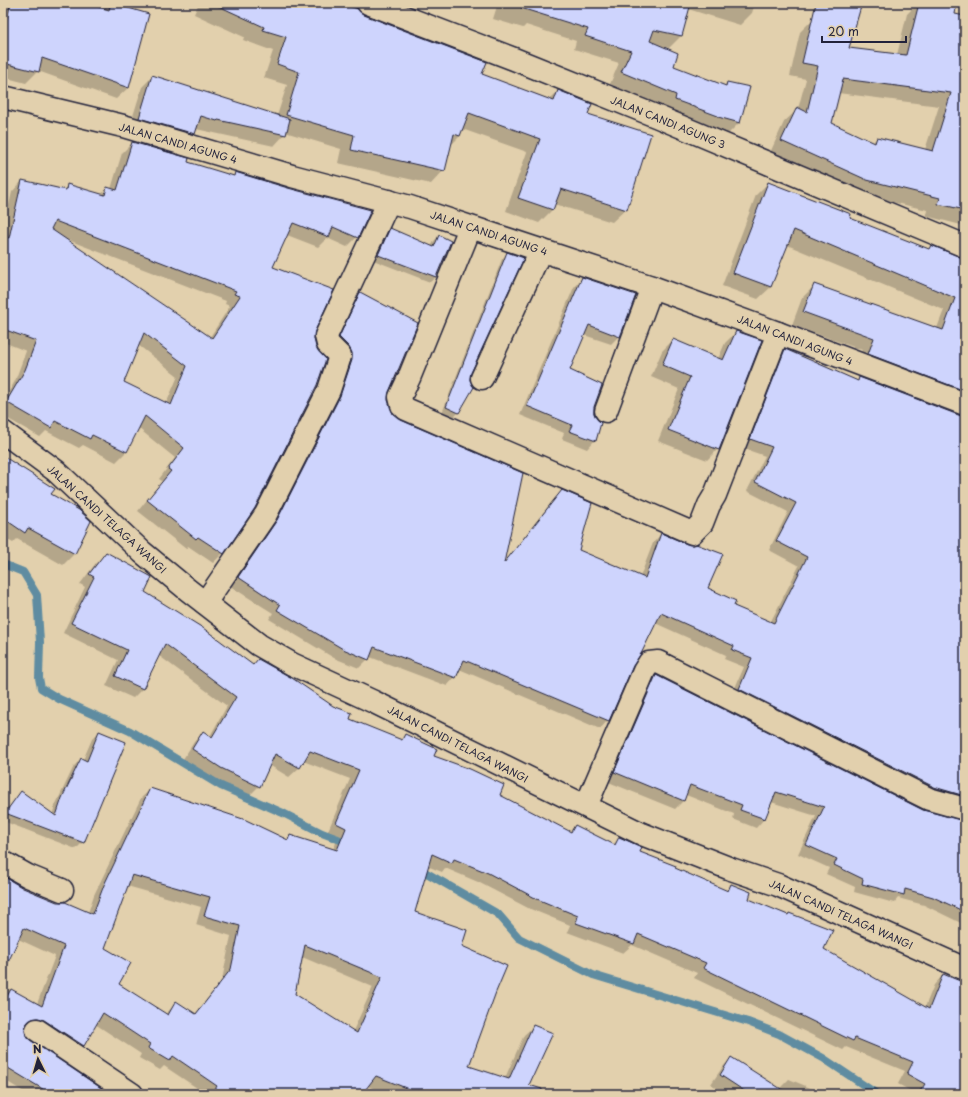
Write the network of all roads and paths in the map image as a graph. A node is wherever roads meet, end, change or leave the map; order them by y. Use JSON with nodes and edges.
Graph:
{"nodes":[{"id":1,"x":368,"y":3,"type":"edge"},
{"id":2,"x":3,"y":97,"type":"edge"},
{"id":3,"x":388,"y":201,"type":"junction"},
{"id":4,"x":470,"y":228,"type":"junction"},
{"id":5,"x":965,"y":246,"type":"edge"},
{"id":6,"x":541,"y":250,"type":"junction"},
{"id":7,"x":652,"y":287,"type":"junction"},
{"id":8,"x":778,"y":333,"type":"junction"},
{"id":9,"x":482,"y":378,"type":"dead end"},
{"id":10,"x":965,"y":404,"type":"edge"},
{"id":11,"x":606,"y":411,"type":"dead end"},
{"id":12,"x":3,"y":432,"type":"edge"},
{"id":13,"x":205,"y":603,"type":"junction"},
{"id":14,"x":586,"y":806,"type":"junction"},
{"id":15,"x":965,"y":809,"type":"edge"},
{"id":16,"x":3,"y":862,"type":"edge"},
{"id":17,"x":62,"y":890,"type":"dead end"},
{"id":18,"x":965,"y":969,"type":"edge"},
{"id":19,"x":37,"y":1030,"type":"dead end"},
{"id":20,"x":132,"y":1094,"type":"edge"}],
"edges":[{"from":1,"to":5,"type":"street","name":"JALAN CANDI AGUNG 3"},
{"from":2,"to":3,"type":"street","name":"JALAN CANDI AGUNG 4"},
{"from":3,"to":4,"type":"street","name":"JALAN CANDI AGUNG 4"},
{"from":3,"to":13,"type":"street"},
{"from":4,"to":6,"type":"street","name":"JALAN CANDI AGUNG 4"},
{"from":4,"to":8,"type":"street"},
{"from":6,"to":7,"type":"street","name":"JALAN CANDI AGUNG 4"},
{"from":6,"to":9,"type":"street"},
{"from":7,"to":8,"type":"street","name":"JALAN CANDI AGUNG 4"},
{"from":7,"to":11,"type":"street"},
{"from":8,"to":10,"type":"street","name":"JALAN CANDI AGUNG 4"},
{"from":12,"to":13,"type":"street","name":"JALAN CANDI TELAGA WANGI"},
{"from":13,"to":14,"type":"street","name":"JALAN CANDI TELAGA WANGI"},
{"from":14,"to":15,"type":"street"},
{"from":14,"to":18,"type":"street","name":"JALAN CANDI TELAGA WANGI"},
{"from":16,"to":17,"type":"street"},
{"from":19,"to":20,"type":"street"}]}
